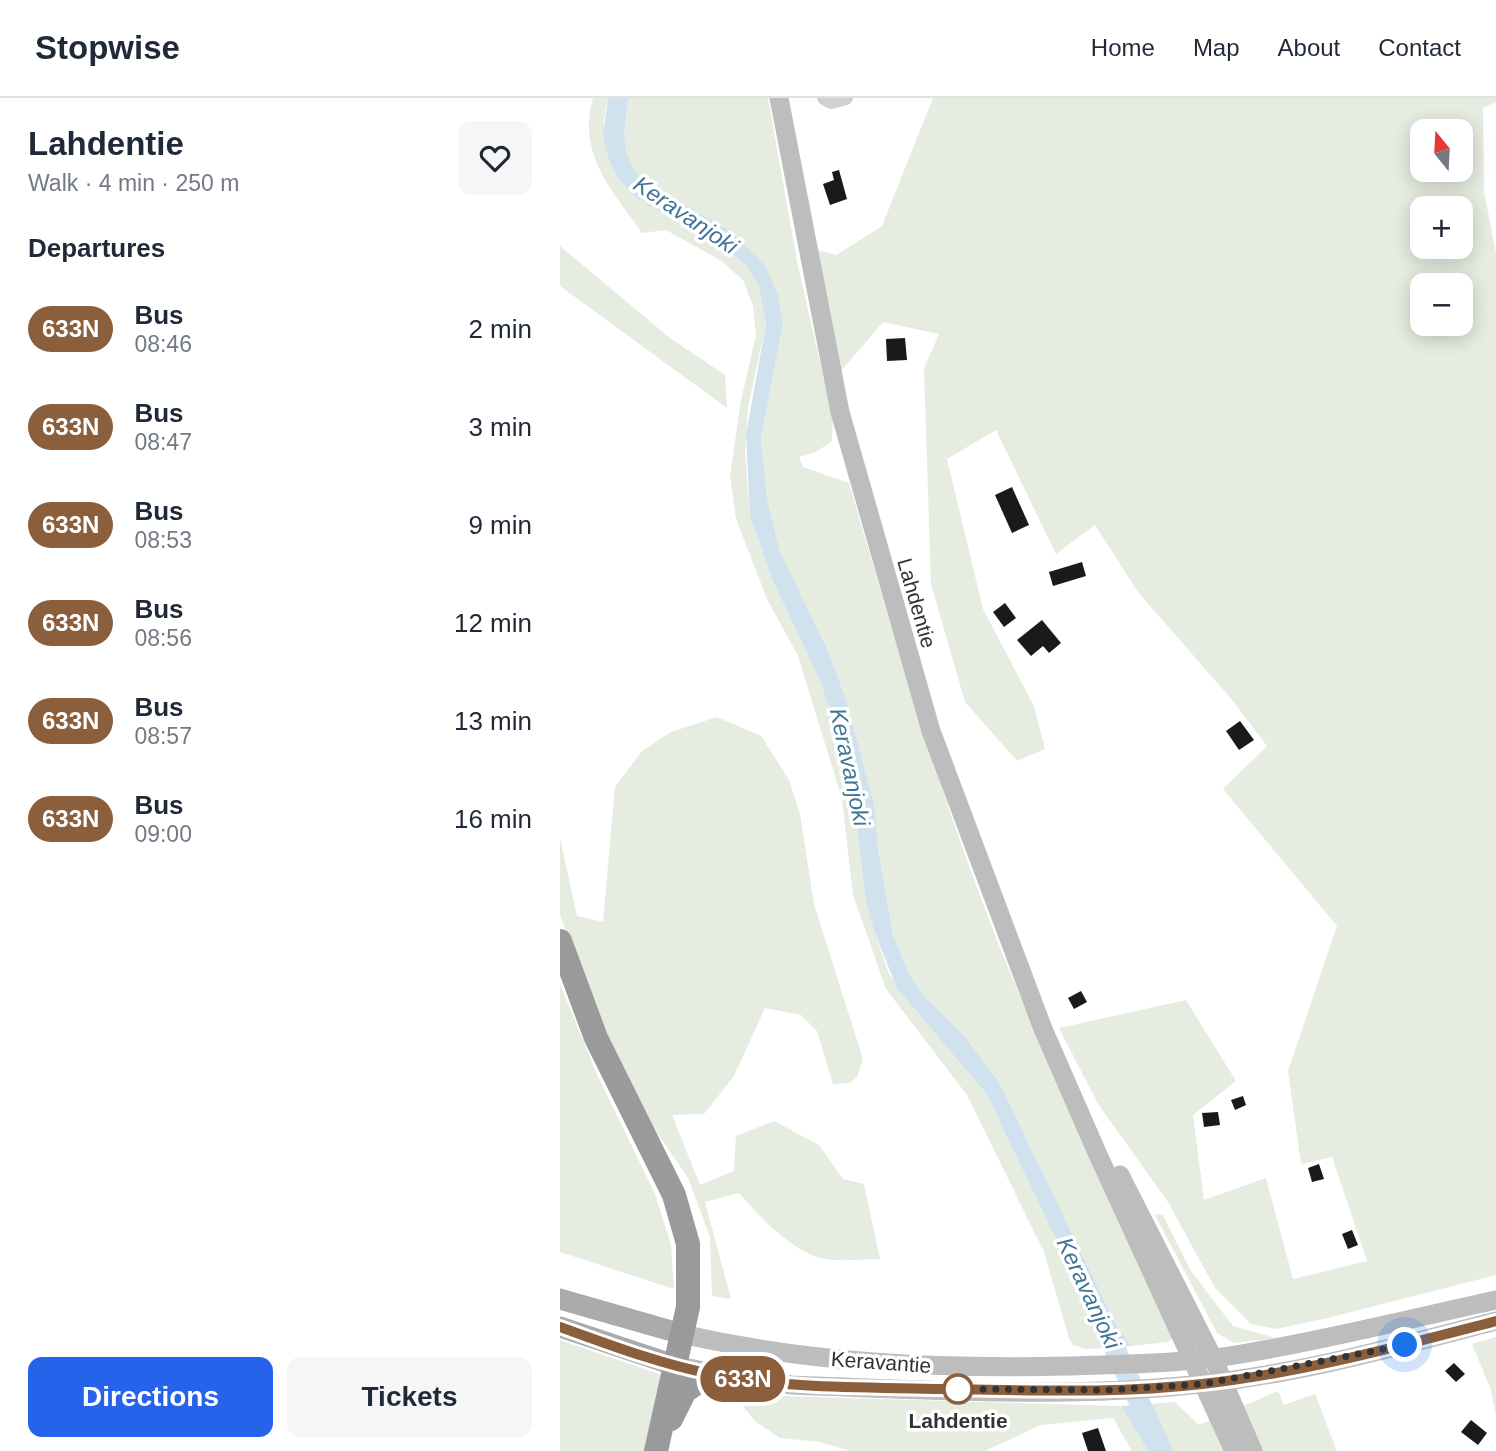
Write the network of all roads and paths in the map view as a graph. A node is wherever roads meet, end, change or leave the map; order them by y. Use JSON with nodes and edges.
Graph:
{"nodes":[{"id":1,"x":779,"y":98,"type":"edge"},
{"id":2,"x":824,"y":98,"type":"edge"},
{"id":3,"x":846,"y":98,"type":"edge"},
{"id":4,"x":560,"y":941,"type":"edge"},
{"id":5,"x":1077,"y":1102,"type":"junction"},
{"id":6,"x":560,"y":1299,"type":"edge"},
{"id":7,"x":1496,"y":1300,"type":"edge"},
{"id":8,"x":1496,"y":1321,"type":"edge"},
{"id":9,"x":560,"y":1327,"type":"edge"},
{"id":10,"x":682,"y":1334,"type":"junction"},
{"id":11,"x":1213,"y":1358,"type":"junction"},
{"id":12,"x":1192,"y":1360,"type":"junction"},
{"id":13,"x":674,"y":1365,"type":"junction"},
{"id":14,"x":710,"y":1374,"type":"junction"},
{"id":15,"x":1223,"y":1381,"type":"junction"},
{"id":16,"x":1203,"y":1384,"type":"junction"},
{"id":17,"x":657,"y":1450,"type":"edge"},
{"id":18,"x":1234,"y":1451,"type":"edge"},
{"id":19,"x":1254,"y":1451,"type":"edge"}],
"edges":[{"from":1,"to":5,"type":"main road","name":"Lahdentie"},
{"from":2,"to":3,"type":"street"},
{"from":4,"to":10,"type":"highway"},
{"from":5,"to":11,"type":"main road","name":"Lahdentie"},
{"from":5,"to":12,"type":"main road","name":"Lahdentie"},
{"from":6,"to":10,"type":"main road","name":"Keravantie"},
{"from":7,"to":11,"type":"main road","name":"Keravantie"},
{"from":8,"to":15,"type":"main road","name":"Keravantie"},
{"from":9,"to":13,"type":"main road","name":"Keravantie"},
{"from":10,"to":12,"type":"main road","name":"Keravantie"},
{"from":10,"to":13,"type":"highway"},
{"from":11,"to":12,"type":"main road","name":"Keravantie"},
{"from":11,"to":15,"type":"main road","name":"Lahdentie"},
{"from":12,"to":16,"type":"main road","name":"Lahdentie"},
{"from":13,"to":14,"type":"main road","name":"Keravantie"},
{"from":13,"to":17,"type":"highway"},
{"from":14,"to":16,"type":"main road","name":"Keravantie"},
{"from":14,"to":17,"type":"highway"},
{"from":15,"to":16,"type":"main road","name":"Keravantie"},
{"from":15,"to":19,"type":"main road","name":"Lahdentie"},
{"from":16,"to":18,"type":"main road","name":"Lahdentie"}]}
